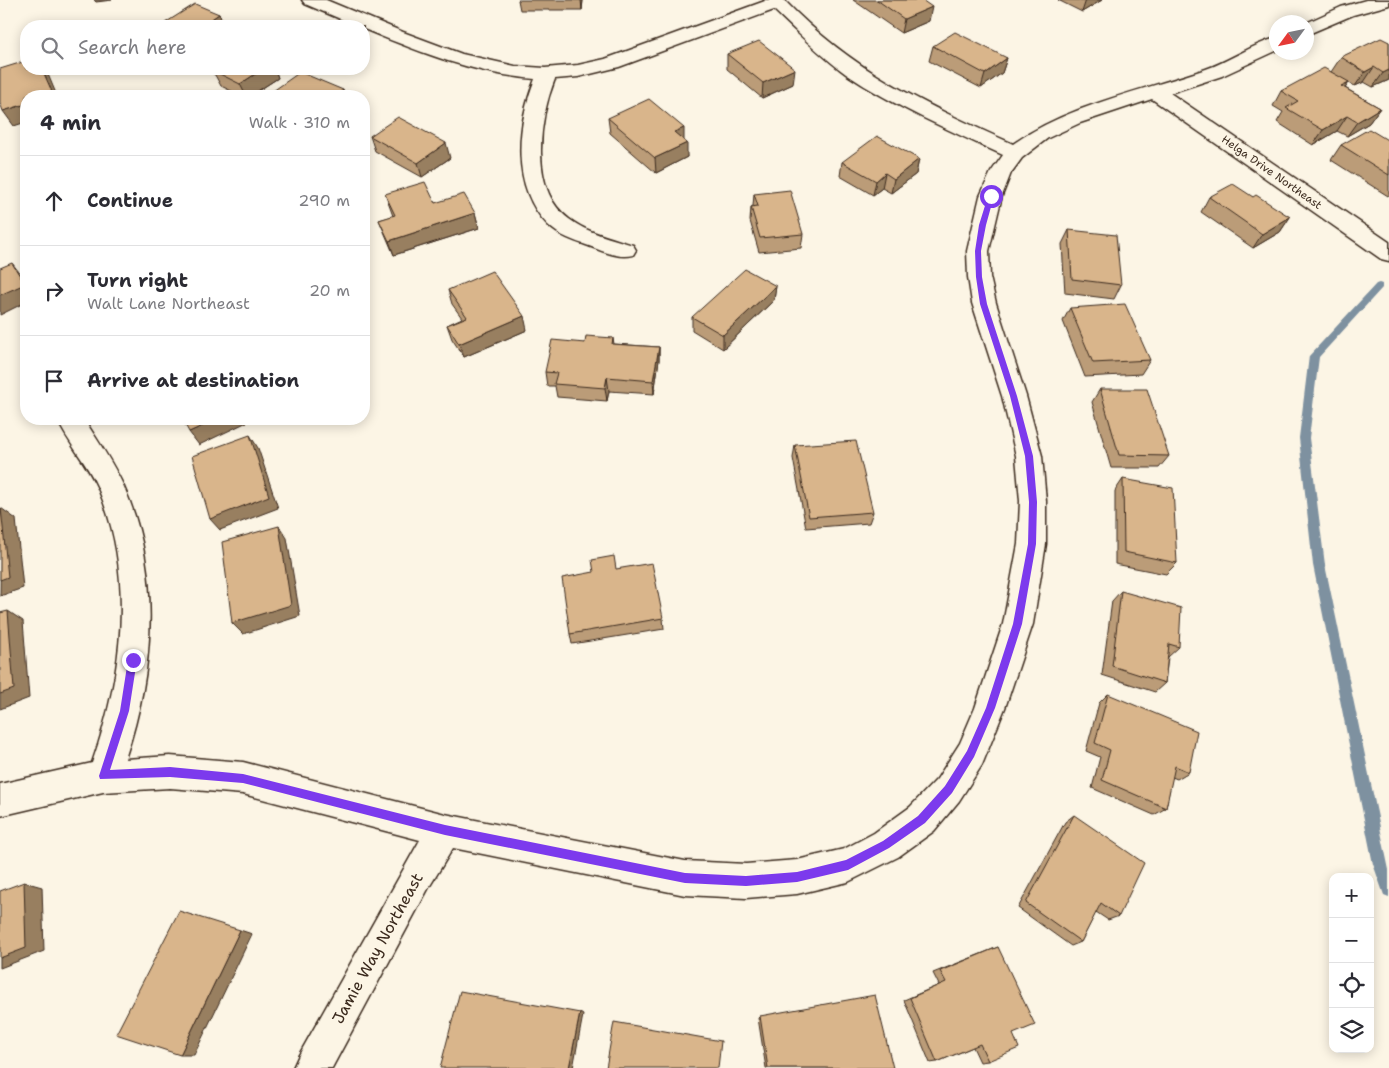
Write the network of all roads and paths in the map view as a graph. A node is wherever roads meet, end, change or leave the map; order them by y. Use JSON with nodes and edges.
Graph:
{"nodes":[{"id":1,"x":311,"y":0,"type":"edge"},
{"id":2,"x":1386,"y":0,"type":"edge"},
{"id":3,"x":775,"y":2,"type":"edge"},
{"id":4,"x":362,"y":20,"type":"edge"},
{"id":5,"x":370,"y":23,"type":"edge"},
{"id":6,"x":1314,"y":26,"type":"edge"},
{"id":7,"x":1269,"y":47,"type":"edge"},
{"id":8,"x":547,"y":74,"type":"junction"},
{"id":9,"x":1155,"y":92,"type":"junction"},
{"id":10,"x":1015,"y":153,"type":"junction"},
{"id":11,"x":625,"y":250,"type":"dead end"},
{"id":12,"x":1389,"y":253,"type":"edge"},
{"id":13,"x":73,"y":425,"type":"edge"},
{"id":14,"x":103,"y":776,"type":"junction"},
{"id":15,"x":0,"y":800,"type":"edge"},
{"id":16,"x":445,"y":830,"type":"junction"},
{"id":17,"x":312,"y":1068,"type":"edge"}],
"edges":[{"from":1,"to":4,"type":"street"},
{"from":2,"to":6,"type":"street"},
{"from":3,"to":8,"type":"street"},
{"from":3,"to":10,"type":"street"},
{"from":5,"to":8,"type":"street"},
{"from":7,"to":9,"type":"street"},
{"from":8,"to":11,"type":"street"},
{"from":9,"to":10,"type":"street"},
{"from":9,"to":12,"type":"street","name":"Helga Drive Northeast"},
{"from":10,"to":16,"type":"street"},
{"from":13,"to":14,"type":"street"},
{"from":14,"to":15,"type":"street"},
{"from":14,"to":16,"type":"street"},
{"from":16,"to":17,"type":"street","name":"Jamie Way Northeast"}]}
